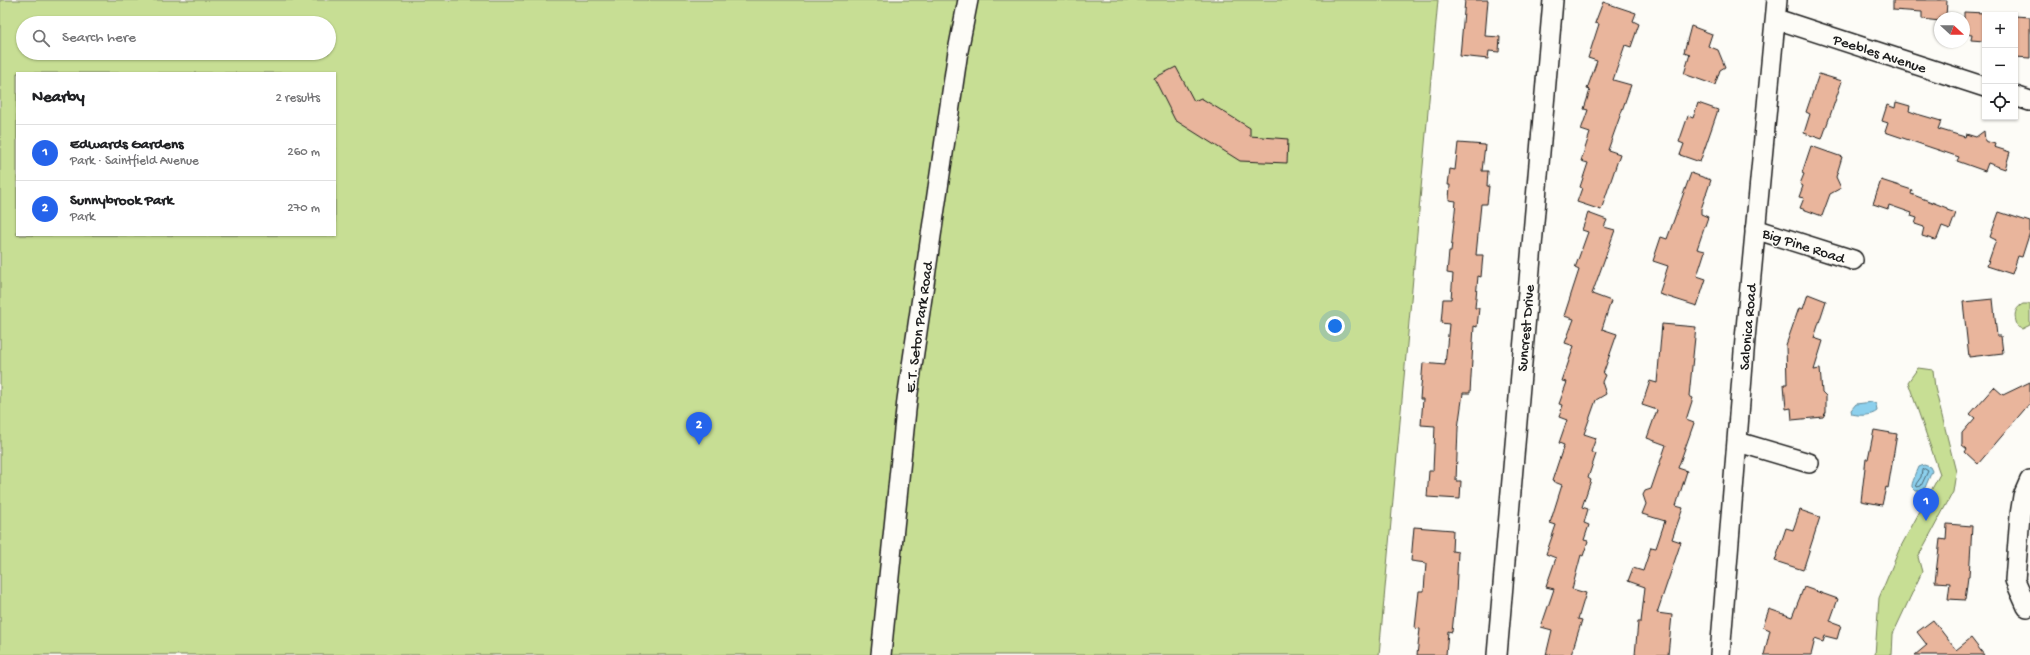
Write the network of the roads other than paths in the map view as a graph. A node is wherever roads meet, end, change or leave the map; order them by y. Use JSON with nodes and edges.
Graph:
{"nodes":[{"id":1,"x":968,"y":0,"type":"edge"},
{"id":2,"x":1553,"y":0,"type":"edge"},
{"id":3,"x":1777,"y":0,"type":"edge"},
{"id":4,"x":1776,"y":19,"type":"junction"},
{"id":5,"x":1982,"y":86,"type":"edge"},
{"id":6,"x":2018,"y":97,"type":"edge"},
{"id":7,"x":2030,"y":101,"type":"edge"},
{"id":8,"x":1755,"y":229,"type":"junction"},
{"id":9,"x":1853,"y":260,"type":"dead end"},
{"id":10,"x":1738,"y":442,"type":"junction"},
{"id":11,"x":1809,"y":464,"type":"dead end"},
{"id":12,"x":2030,"y":480,"type":"edge"},
{"id":13,"x":2027,"y":607,"type":"dead end"},
{"id":14,"x":881,"y":655,"type":"edge"},
{"id":15,"x":1497,"y":655,"type":"edge"},
{"id":16,"x":1720,"y":655,"type":"edge"}],
"edges":[{"from":1,"to":14,"type":"street","name":"E.T. Seton Park Road"},
{"from":2,"to":15,"type":"street","name":"Suncrest Drive"},
{"from":3,"to":4,"type":"street","name":"Salonica Road"},
{"from":4,"to":5,"type":"street","name":"Peebles Avenue"},
{"from":4,"to":8,"type":"street","name":"Salonica Road"},
{"from":6,"to":7,"type":"street"},
{"from":8,"to":9,"type":"street","name":"Big Pine Road"},
{"from":8,"to":10,"type":"street","name":"Salonica Road"},
{"from":10,"to":11,"type":"street"},
{"from":10,"to":16,"type":"street","name":"Salonica Road"},
{"from":12,"to":13,"type":"street"}]}
